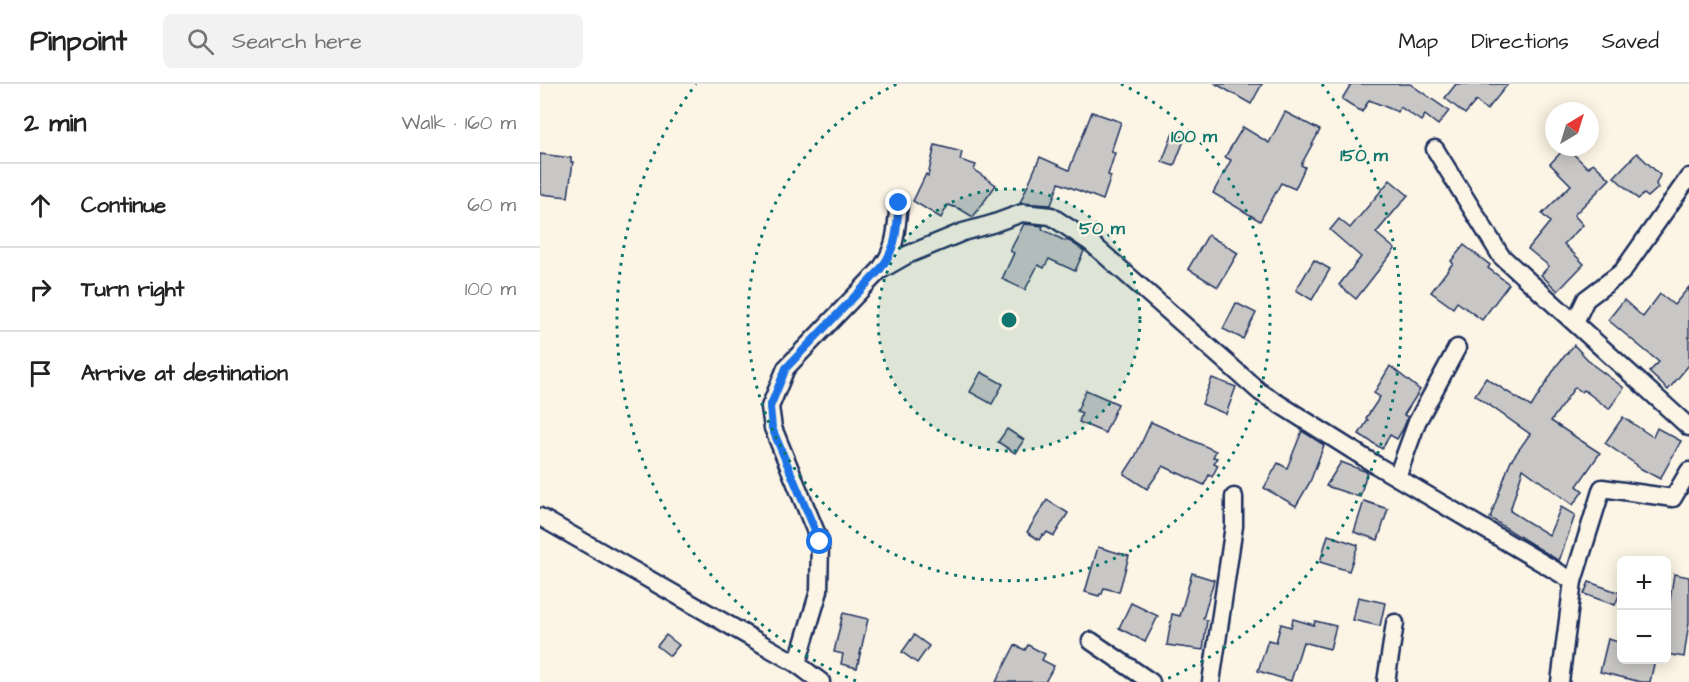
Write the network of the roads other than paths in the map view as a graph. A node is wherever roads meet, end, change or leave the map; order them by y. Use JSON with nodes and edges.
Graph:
{"nodes":[{"id":1,"x":1435,"y":149,"type":"dead end"},
{"id":2,"x":1689,"y":177,"type":"edge"},
{"id":3,"x":899,"y":203,"type":"dead end"},
{"id":4,"x":879,"y":271,"type":"junction"},
{"id":5,"x":1575,"y":321,"type":"junction"},
{"id":6,"x":1457,"y":348,"type":"dead end"},
{"id":7,"x":1689,"y":427,"type":"edge"},
{"id":8,"x":1689,"y":471,"type":"edge"},
{"id":9,"x":1396,"y":477,"type":"junction"},
{"id":10,"x":1234,"y":497,"type":"dead end"},
{"id":11,"x":540,"y":518,"type":"edge"},
{"id":12,"x":1573,"y":581,"type":"junction"},
{"id":13,"x":1395,"y":622,"type":"dead end"},
{"id":14,"x":1091,"y":640,"type":"dead end"},
{"id":15,"x":797,"y":664,"type":"junction"},
{"id":16,"x":821,"y":682,"type":"edge"},
{"id":17,"x":1151,"y":682,"type":"edge"},
{"id":18,"x":1211,"y":682,"type":"edge"},
{"id":19,"x":1386,"y":682,"type":"edge"},
{"id":20,"x":1560,"y":682,"type":"edge"}],
"edges":[{"from":1,"to":5,"type":"street"},
{"from":2,"to":5,"type":"street"},
{"from":3,"to":4,"type":"street"},
{"from":4,"to":9,"type":"street"},
{"from":4,"to":15,"type":"street"},
{"from":5,"to":7,"type":"street"},
{"from":6,"to":9,"type":"street"},
{"from":8,"to":12,"type":"street"},
{"from":9,"to":12,"type":"street"},
{"from":10,"to":18,"type":"street"},
{"from":11,"to":15,"type":"street"},
{"from":12,"to":20,"type":"street"},
{"from":13,"to":19,"type":"street"},
{"from":14,"to":17,"type":"street"},
{"from":15,"to":16,"type":"street"}]}
